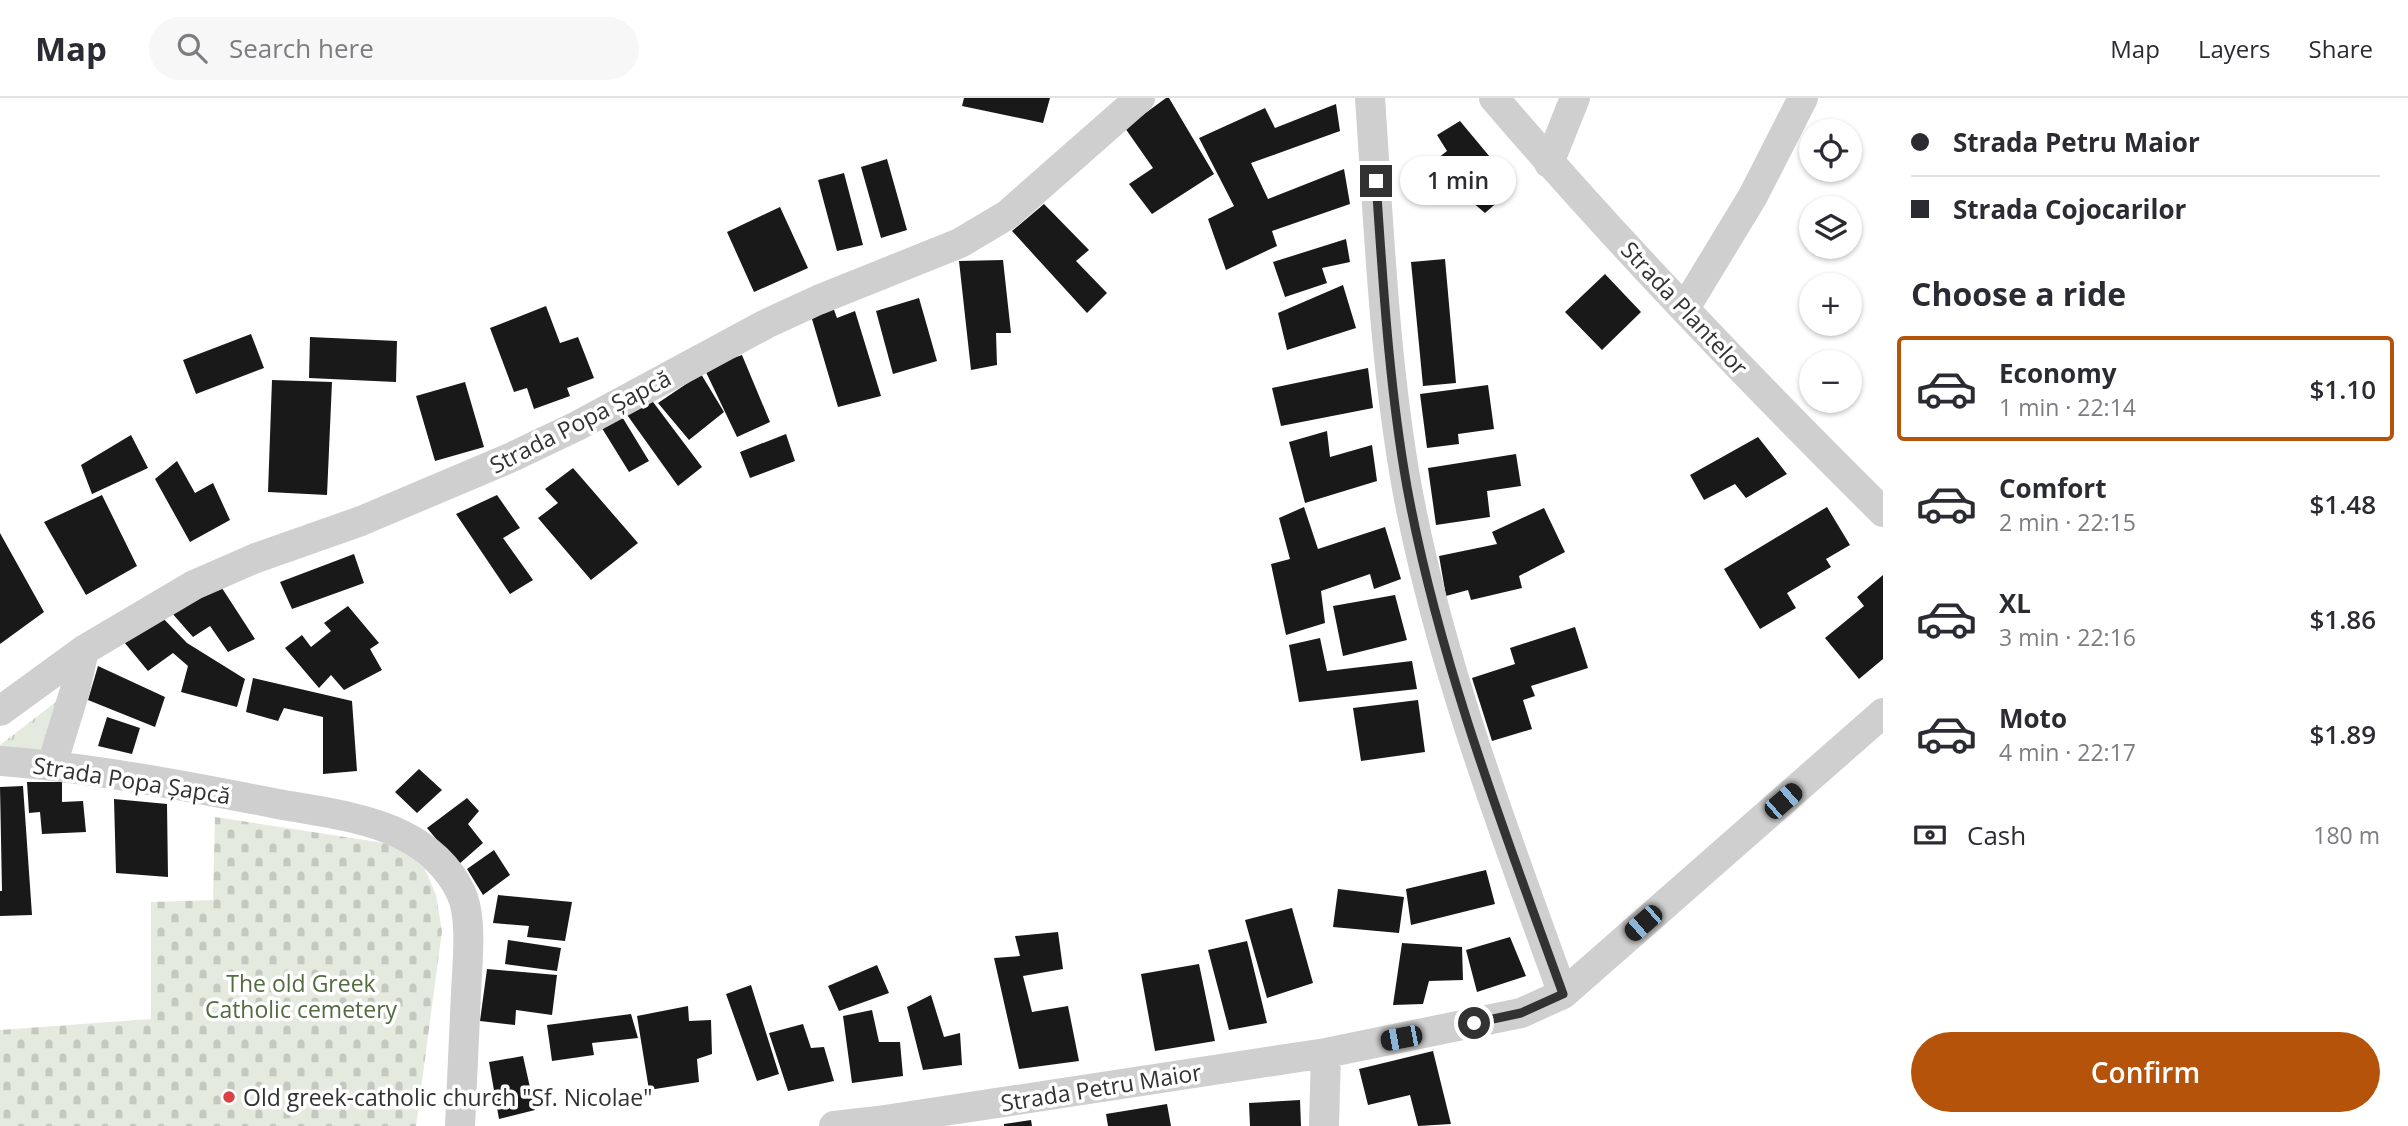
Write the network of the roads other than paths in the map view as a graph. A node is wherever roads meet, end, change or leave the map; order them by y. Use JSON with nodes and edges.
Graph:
{"nodes":[{"id":1,"x":1140,"y":98,"type":"edge"},
{"id":2,"x":1370,"y":98,"type":"edge"},
{"id":3,"x":1494,"y":98,"type":"edge"},
{"id":4,"x":1575,"y":98,"type":"edge"},
{"id":5,"x":1803,"y":98,"type":"edge"},
{"id":6,"x":1549,"y":163,"type":"junction"},
{"id":7,"x":1685,"y":308,"type":"junction"},
{"id":8,"x":1883,"y":512,"type":"edge"},
{"id":9,"x":84,"y":650,"type":"junction"},
{"id":10,"x":0,"y":711,"type":"edge"},
{"id":11,"x":1883,"y":713,"type":"edge"},
{"id":12,"x":0,"y":761,"type":"edge"},
{"id":13,"x":52,"y":765,"type":"junction"},
{"id":14,"x":1563,"y":994,"type":"junction"},
{"id":15,"x":1326,"y":1053,"type":"junction"},
{"id":16,"x":460,"y":1126,"type":"edge"},
{"id":17,"x":834,"y":1126,"type":"edge"},
{"id":18,"x":1324,"y":1126,"type":"edge"}],
"edges":[{"from":1,"to":9,"type":"street","name":"Strada Popa Șapcă"},
{"from":2,"to":14,"type":"street"},
{"from":3,"to":6,"type":"street","name":"Strada Plantelor"},
{"from":4,"to":6,"type":"street"},
{"from":5,"to":7,"type":"street"},
{"from":6,"to":7,"type":"street","name":"Strada Plantelor"},
{"from":7,"to":8,"type":"street","name":"Strada Plantelor"},
{"from":9,"to":10,"type":"street","name":"Strada Popa Șapcă"},
{"from":9,"to":13,"type":"street"},
{"from":11,"to":14,"type":"street","name":"Strada Petru Maior"},
{"from":12,"to":13,"type":"street","name":"Strada Popa Șapcă"},
{"from":13,"to":16,"type":"street","name":"Strada Popa Șapcă"},
{"from":14,"to":15,"type":"street","name":"Strada Petru Maior"},
{"from":15,"to":17,"type":"street","name":"Strada Petru Maior"},
{"from":15,"to":18,"type":"street"}]}
